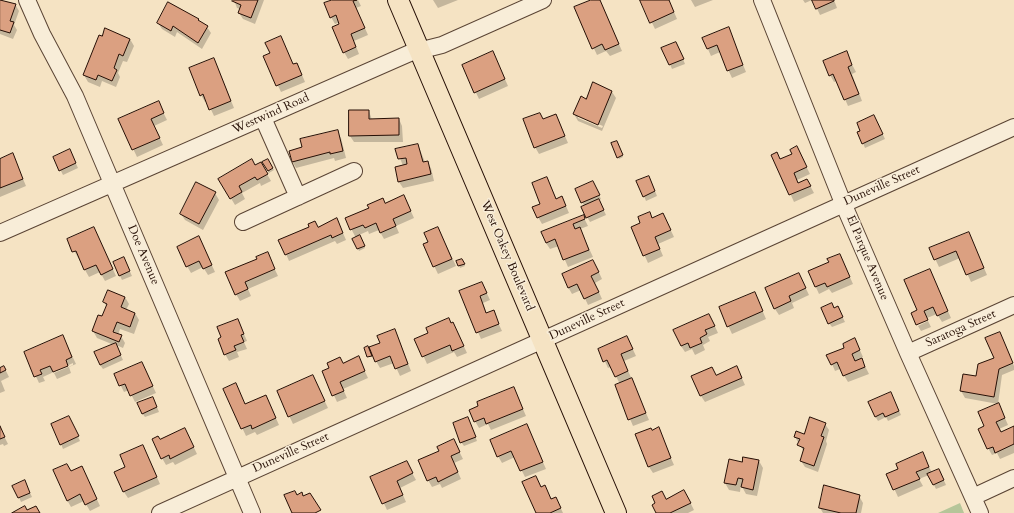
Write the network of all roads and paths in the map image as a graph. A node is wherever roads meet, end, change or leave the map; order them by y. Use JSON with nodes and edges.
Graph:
{"nodes":[{"id":1,"x":27,"y":0,"type":"edge"},
{"id":2,"x":398,"y":0,"type":"edge"},
{"id":3,"x":543,"y":0,"type":"edge"},
{"id":4,"x":762,"y":0,"type":"edge"},
{"id":5,"x":420,"y":50,"type":"junction"},
{"id":6,"x":263,"y":118,"type":"junction"},
{"id":7,"x":1014,"y":127,"type":"edge"},
{"id":8,"x":354,"y":171,"type":"dead end"},
{"id":9,"x":112,"y":184,"type":"junction"},
{"id":10,"x":298,"y":197,"type":"junction"},
{"id":11,"x":843,"y":203,"type":"junction"},
{"id":12,"x":243,"y":222,"type":"dead end"},
{"id":13,"x":0,"y":233,"type":"edge"},
{"id":14,"x":1014,"y":306,"type":"edge"},
{"id":15,"x":543,"y":341,"type":"junction"},
{"id":16,"x":908,"y":353,"type":"junction"},
{"id":17,"x":237,"y":477,"type":"junction"},
{"id":18,"x":1014,"y":478,"type":"edge"},
{"id":19,"x":973,"y":497,"type":"junction"},
{"id":20,"x":160,"y":513,"type":"edge"},
{"id":21,"x":252,"y":513,"type":"edge"},
{"id":22,"x":616,"y":513,"type":"edge"},
{"id":23,"x":980,"y":513,"type":"edge"}],
"edges":[{"from":1,"to":9,"type":"street","name":"Doe Avenue"},
{"from":2,"to":5,"type":"main road","name":"West Oakey Boulevard"},
{"from":3,"to":5,"type":"street","name":"Westwind Road"},
{"from":4,"to":11,"type":"street","name":"El Parque Avenue"},
{"from":5,"to":6,"type":"street","name":"Westwind Road"},
{"from":5,"to":15,"type":"main road","name":"West Oakey Boulevard"},
{"from":6,"to":9,"type":"street","name":"Westwind Road"},
{"from":6,"to":10,"type":"street"},
{"from":7,"to":11,"type":"street","name":"Duneville Street"},
{"from":8,"to":10,"type":"street"},
{"from":9,"to":13,"type":"street","name":"Westwind Road"},
{"from":9,"to":17,"type":"street","name":"Doe Avenue"},
{"from":10,"to":12,"type":"street"},
{"from":11,"to":15,"type":"street","name":"Duneville Street"},
{"from":11,"to":16,"type":"street","name":"El Parque Avenue"},
{"from":14,"to":16,"type":"street","name":"Saratoga Street"},
{"from":15,"to":17,"type":"street","name":"Duneville Street"},
{"from":15,"to":22,"type":"main road","name":"West Oakey Boulevard"},
{"from":16,"to":19,"type":"street","name":"El Parque Avenue"},
{"from":17,"to":20,"type":"street","name":"Duneville Street"},
{"from":17,"to":21,"type":"street","name":"Doe Avenue"},
{"from":18,"to":19,"type":"street"},
{"from":19,"to":23,"type":"street","name":"El Parque Avenue"}]}
